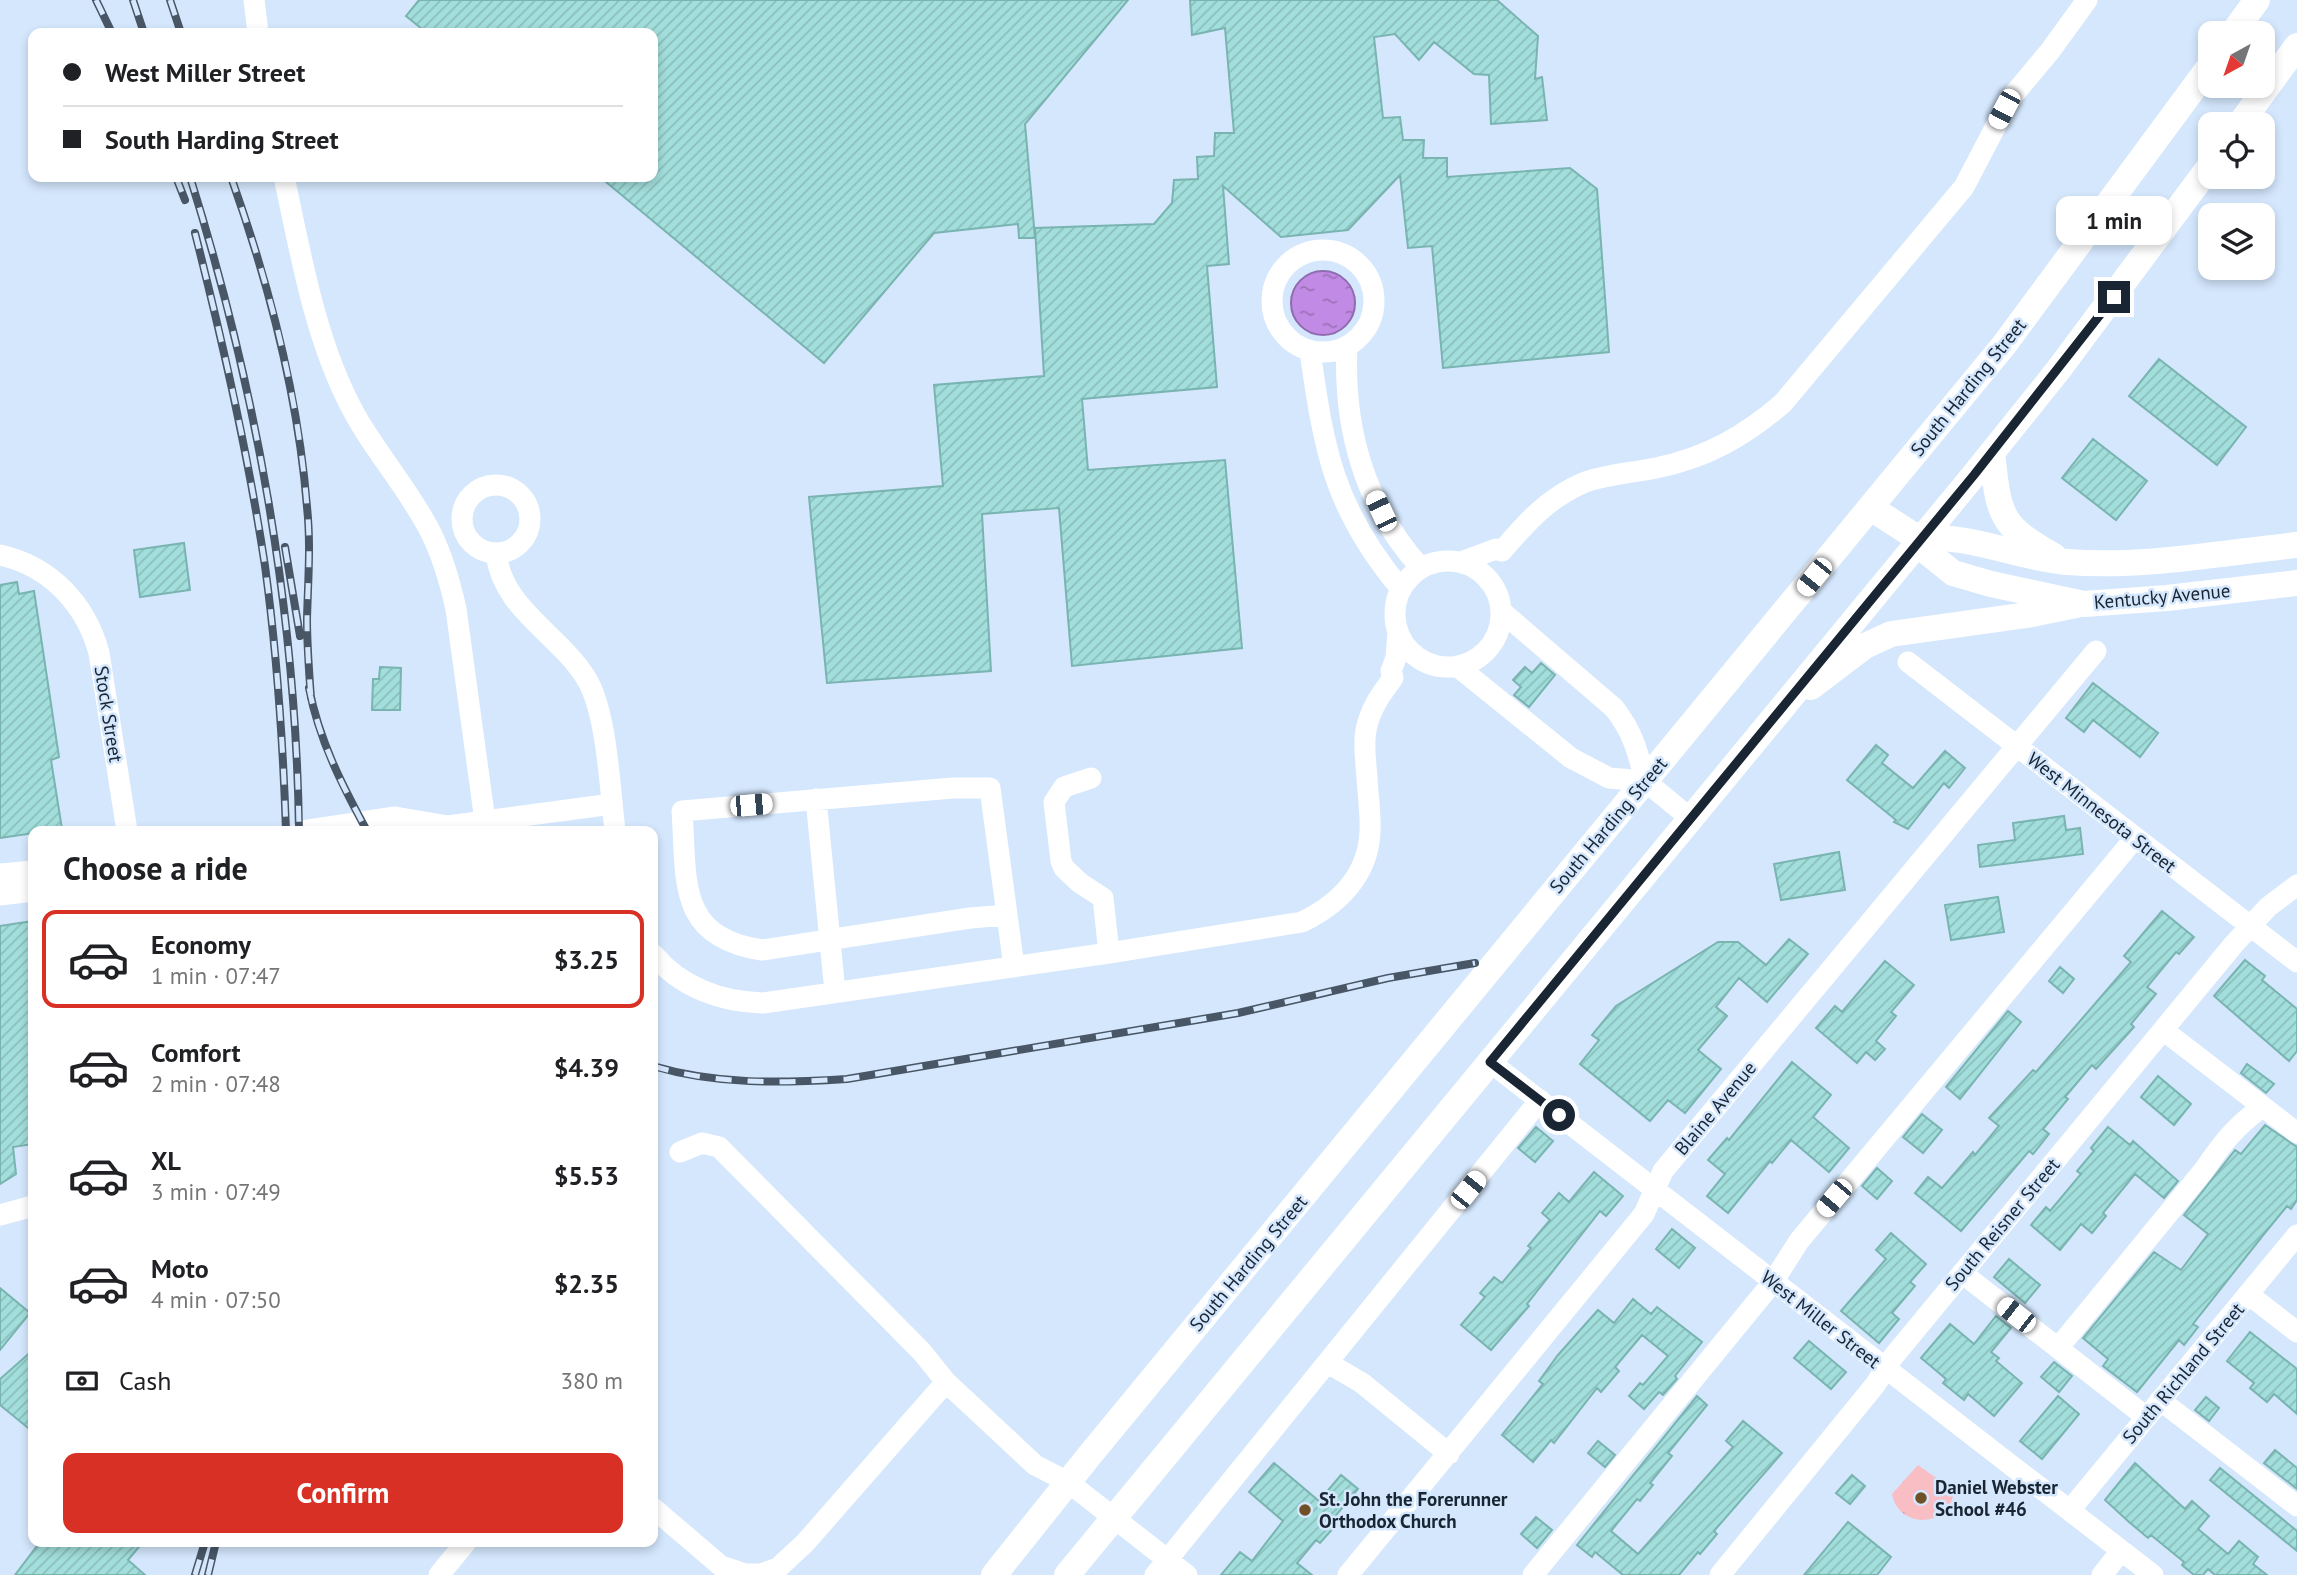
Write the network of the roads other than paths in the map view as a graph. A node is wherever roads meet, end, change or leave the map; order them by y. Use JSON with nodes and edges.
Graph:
{"nodes":[{"id":1,"x":254,"y":0,"type":"edge"},
{"id":2,"x":2087,"y":0,"type":"edge"},
{"id":3,"x":2257,"y":0,"type":"edge"},
{"id":4,"x":2242,"y":21,"type":"edge"},
{"id":5,"x":257,"y":28,"type":"edge"},
{"id":6,"x":2297,"y":46,"type":"edge"},
{"id":7,"x":2198,"y":82,"type":"edge"},
{"id":8,"x":2249,"y":112,"type":"edge"},
{"id":9,"x":285,"y":182,"type":"edge"},
{"id":10,"x":2198,"y":182,"type":"edge"},
{"id":11,"x":1347,"y":347,"type":"junction"},
{"id":12,"x":1310,"y":351,"type":"junction"},
{"id":13,"x":1992,"y":453,"type":"junction"},
{"id":14,"x":1871,"y":508,"type":"junction"},
{"id":15,"x":1919,"y":539,"type":"junction"},
{"id":16,"x":2297,"y":545,"type":"edge"},
{"id":17,"x":1502,"y":551,"type":"junction"},
{"id":18,"x":496,"y":553,"type":"dead end"},
{"id":19,"x":0,"y":555,"type":"edge"},
{"id":20,"x":1461,"y":562,"type":"junction"},
{"id":21,"x":2065,"y":562,"type":"junction"},
{"id":22,"x":1421,"y":568,"type":"junction"},
{"id":23,"x":2297,"y":583,"type":"edge"},
{"id":24,"x":1401,"y":589,"type":"junction"},
{"id":25,"x":1499,"y":603,"type":"junction"},
{"id":26,"x":2084,"y":604,"type":"junction"},
{"id":27,"x":1398,"y":632,"type":"junction"},
{"id":28,"x":2096,"y":651,"type":"dead end"},
{"id":29,"x":1908,"y":663,"type":"dead end"},
{"id":30,"x":1447,"y":665,"type":"junction"},
{"id":31,"x":1393,"y":678,"type":"junction"},
{"id":32,"x":1776,"y":713,"type":"junction"},
{"id":33,"x":2016,"y":746,"type":"junction"},
{"id":34,"x":1091,"y":778,"type":"dead end"},
{"id":35,"x":1645,"y":781,"type":"junction"},
{"id":36,"x":816,"y":799,"type":"junction"},
{"id":37,"x":612,"y":804,"type":"junction"},
{"id":38,"x":1690,"y":818,"type":"junction"},
{"id":39,"x":485,"y":821,"type":"junction"},
{"id":40,"x":126,"y":826,"type":"edge"},
{"id":41,"x":335,"y":826,"type":"edge"},
{"id":42,"x":430,"y":826,"type":"edge"},
{"id":43,"x":458,"y":826,"type":"edge"},
{"id":44,"x":614,"y":826,"type":"edge"},
{"id":45,"x":2135,"y":838,"type":"junction"},
{"id":46,"x":28,"y":871,"type":"edge"},
{"id":47,"x":0,"y":874,"type":"edge"},
{"id":48,"x":2297,"y":885,"type":"edge"},
{"id":49,"x":28,"y":892,"type":"edge"},
{"id":50,"x":0,"y":895,"type":"edge"},
{"id":51,"x":1007,"y":915,"type":"junction"},
{"id":52,"x":2250,"y":925,"type":"junction"},
{"id":53,"x":828,"y":940,"type":"junction"},
{"id":54,"x":1110,"y":953,"type":"junction"},
{"id":55,"x":658,"y":959,"type":"edge"},
{"id":56,"x":2297,"y":961,"type":"edge"},
{"id":57,"x":1014,"y":967,"type":"junction"},
{"id":58,"x":835,"y":992,"type":"junction"},
{"id":59,"x":2163,"y":1030,"type":"junction"},
{"id":60,"x":1490,"y":1062,"type":"junction"},
{"id":61,"x":1540,"y":1100,"type":"junction"},
{"id":62,"x":2262,"y":1107,"type":"junction"},
{"id":63,"x":2297,"y":1133,"type":"edge"},
{"id":64,"x":680,"y":1152,"type":"dead end"},
{"id":65,"x":1656,"y":1190,"type":"junction"},
{"id":66,"x":28,"y":1208,"type":"edge"},
{"id":67,"x":0,"y":1216,"type":"edge"},
{"id":68,"x":2297,"y":1235,"type":"edge"},
{"id":69,"x":1962,"y":1273,"type":"junction"},
{"id":70,"x":1773,"y":1282,"type":"junction"},
{"id":71,"x":2248,"y":1294,"type":"junction"},
{"id":72,"x":2297,"y":1332,"type":"edge"},
{"id":73,"x":2058,"y":1348,"type":"junction"},
{"id":74,"x":1328,"y":1363,"type":"junction"},
{"id":75,"x":1884,"y":1368,"type":"junction"},
{"id":76,"x":946,"y":1382,"type":"junction"},
{"id":77,"x":2160,"y":1401,"type":"junction"},
{"id":78,"x":2146,"y":1417,"type":"junction"},
{"id":79,"x":1449,"y":1454,"type":"junction"},
{"id":80,"x":1068,"y":1482,"type":"junction"},
{"id":81,"x":2297,"y":1506,"type":"edge"},
{"id":82,"x":2070,"y":1510,"type":"junction"},
{"id":83,"x":658,"y":1512,"type":"edge"},
{"id":84,"x":1114,"y":1518,"type":"junction"},
{"id":85,"x":462,"y":1547,"type":"edge"},
{"id":86,"x":2121,"y":1551,"type":"junction"},
{"id":87,"x":1161,"y":1567,"type":"edge"},
{"id":88,"x":439,"y":1575,"type":"edge"},
{"id":89,"x":994,"y":1575,"type":"edge"},
{"id":90,"x":1067,"y":1575,"type":"edge"},
{"id":91,"x":1187,"y":1575,"type":"edge"},
{"id":92,"x":1348,"y":1575,"type":"edge"},
{"id":93,"x":1533,"y":1575,"type":"edge"},
{"id":94,"x":1720,"y":1575,"type":"edge"},
{"id":95,"x":2102,"y":1575,"type":"edge"},
{"id":96,"x":2153,"y":1575,"type":"edge"}],
"edges":[{"from":1,"to":5,"type":"street"},
{"from":2,"to":17,"type":"street"},
{"from":3,"to":4,"type":"main road"},
{"from":6,"to":8,"type":"main road"},
{"from":7,"to":14,"type":"main road","name":"South Harding Street"},
{"from":9,"to":39,"type":"street"},
{"from":10,"to":13,"type":"main road"},
{"from":11,"to":12,"type":"street"},
{"from":11,"to":12,"type":"street"},
{"from":11,"to":22,"type":"street"},
{"from":12,"to":24,"type":"street"},
{"from":13,"to":15,"type":"main road"},
{"from":13,"to":21,"type":"main road"},
{"from":14,"to":15,"type":"main road","name":"Kentucky Avenue"},
{"from":14,"to":35,"type":"main road","name":"South Harding Street"},
{"from":15,"to":21,"type":"main road","name":"Kentucky Avenue"},
{"from":15,"to":26,"type":"main road","name":"Kentucky Avenue"},
{"from":15,"to":32,"type":"main road"},
{"from":16,"to":21,"type":"main road","name":"Kentucky Avenue"},
{"from":17,"to":20,"type":"street"},
{"from":17,"to":25,"type":"street"},
{"from":18,"to":37,"type":"street"},
{"from":19,"to":40,"type":"street","name":"Stock Street"},
{"from":20,"to":22,"type":"street"},
{"from":20,"to":25,"type":"street"},
{"from":22,"to":24,"type":"street"},
{"from":23,"to":26,"type":"main road","name":"Kentucky Avenue"},
{"from":24,"to":27,"type":"street"},
{"from":25,"to":30,"type":"street"},
{"from":25,"to":35,"type":"street"},
{"from":26,"to":32,"type":"main road"},
{"from":27,"to":30,"type":"street"},
{"from":27,"to":31,"type":"street"},
{"from":28,"to":33,"type":"street","name":"Blaine Avenue"},
{"from":29,"to":33,"type":"street","name":"West Minnesota Street"},
{"from":30,"to":31,"type":"street"},
{"from":30,"to":35,"type":"street"},
{"from":31,"to":54,"type":"street"},
{"from":32,"to":38,"type":"main road"},
{"from":33,"to":45,"type":"street","name":"West Minnesota Street"},
{"from":33,"to":65,"type":"street","name":"Blaine Avenue"},
{"from":34,"to":54,"type":"street"},
{"from":35,"to":38,"type":"street"},
{"from":35,"to":80,"type":"main road","name":"South Harding Street"},
{"from":36,"to":51,"type":"street"},
{"from":36,"to":53,"type":"street"},
{"from":36,"to":53,"type":"street"},
{"from":37,"to":39,"type":"street"},
{"from":37,"to":44,"type":"street"},
{"from":38,"to":60,"type":"main road"},
{"from":39,"to":43,"type":"street"},
{"from":41,"to":42,"type":"street"},
{"from":45,"to":52,"type":"street","name":"West Minnesota Street"},
{"from":45,"to":70,"type":"street"},
{"from":46,"to":47,"type":"street"},
{"from":48,"to":52,"type":"street","name":"South Reisner Street"},
{"from":49,"to":50,"type":"street"},
{"from":51,"to":53,"type":"street"},
{"from":51,"to":57,"type":"street"},
{"from":52,"to":56,"type":"street","name":"West Minnesota Street"},
{"from":52,"to":59,"type":"street","name":"South Reisner Street"},
{"from":53,"to":58,"type":"street"},
{"from":54,"to":57,"type":"street"},
{"from":55,"to":58,"type":"street"},
{"from":57,"to":58,"type":"street"},
{"from":59,"to":62,"type":"street"},
{"from":59,"to":69,"type":"street","name":"South Reisner Street"},
{"from":60,"to":61,"type":"street","name":"West Miller Street"},
{"from":60,"to":84,"type":"main road"},
{"from":61,"to":65,"type":"street","name":"West Miller Street"},
{"from":61,"to":74,"type":"street"},
{"from":62,"to":63,"type":"street"},
{"from":62,"to":73,"type":"street"},
{"from":64,"to":76,"type":"street"},
{"from":65,"to":70,"type":"street","name":"West Miller Street"},
{"from":65,"to":79,"type":"street","name":"Blaine Avenue"},
{"from":66,"to":67,"type":"street"},
{"from":68,"to":71,"type":"street","name":"South Richland Street"},
{"from":69,"to":73,"type":"street"},
{"from":69,"to":75,"type":"street","name":"South Reisner Street"},
{"from":70,"to":75,"type":"street","name":"West Miller Street"},
{"from":70,"to":93,"type":"street"},
{"from":71,"to":72,"type":"street"},
{"from":71,"to":77,"type":"street","name":"South Richland Street"},
{"from":73,"to":78,"type":"street"},
{"from":74,"to":79,"type":"street"},
{"from":74,"to":87,"type":"street"},
{"from":75,"to":82,"type":"street","name":"West Miller Street"},
{"from":75,"to":94,"type":"street","name":"South Reisner Street"},
{"from":76,"to":80,"type":"street"},
{"from":76,"to":83,"type":"street"},
{"from":77,"to":78,"type":"street","name":"South Richland Street"},
{"from":77,"to":81,"type":"street"},
{"from":78,"to":82,"type":"street","name":"South Richland Street"},
{"from":79,"to":92,"type":"street","name":"Blaine Avenue"},
{"from":80,"to":84,"type":"street"},
{"from":80,"to":89,"type":"main road","name":"South Harding Street"},
{"from":82,"to":86,"type":"street","name":"West Miller Street"},
{"from":84,"to":87,"type":"street"},
{"from":84,"to":90,"type":"main road"},
{"from":85,"to":88,"type":"street"},
{"from":86,"to":95,"type":"street"},
{"from":86,"to":96,"type":"street","name":"West Miller Street"},
{"from":87,"to":91,"type":"street"}]}
